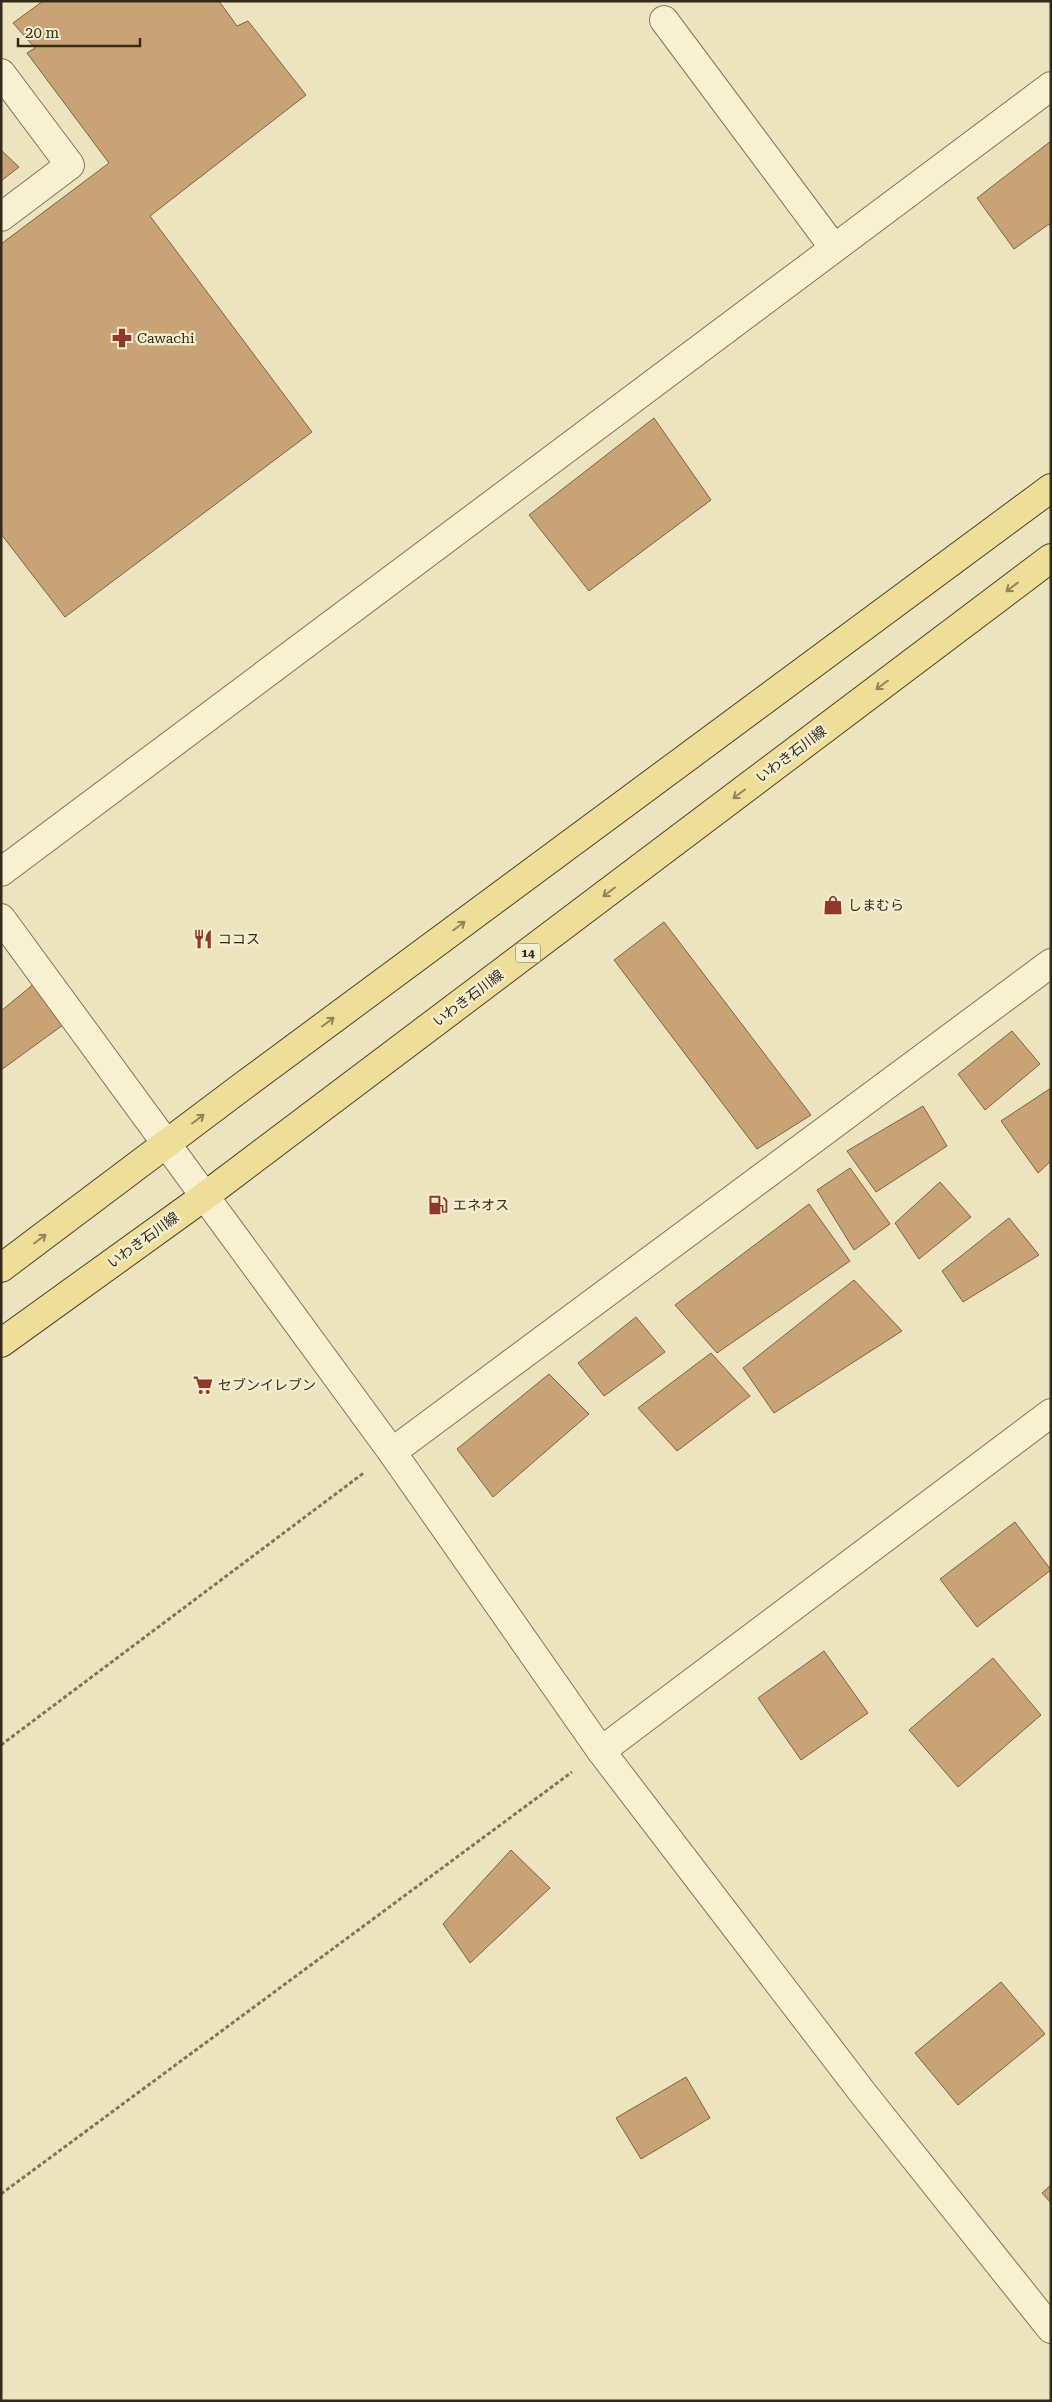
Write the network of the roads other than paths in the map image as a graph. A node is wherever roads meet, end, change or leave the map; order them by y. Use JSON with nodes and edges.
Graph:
{"nodes":[{"id":1,"x":664,"y":20,"type":"dead end"},
{"id":2,"x":1,"y":73,"type":"edge"},
{"id":3,"x":1051,"y":86,"type":"edge"},
{"id":4,"x":1,"y":217,"type":"edge"},
{"id":5,"x":834,"y":248,"type":"junction"},
{"id":6,"x":1051,"y":488,"type":"edge"},
{"id":7,"x":1051,"y":558,"type":"edge"},
{"id":8,"x":1,"y":872,"type":"edge"},
{"id":9,"x":1,"y":918,"type":"edge"},
{"id":10,"x":1051,"y":963,"type":"edge"},
{"id":11,"x":166,"y":1143,"type":"junction"},
{"id":12,"x":205,"y":1196,"type":"junction"},
{"id":13,"x":1,"y":1268,"type":"edge"},
{"id":14,"x":1,"y":1342,"type":"edge"},
{"id":15,"x":1051,"y":1413,"type":"edge"},
{"id":16,"x":392,"y":1452,"type":"junction"},
{"id":17,"x":601,"y":1751,"type":"junction"},
{"id":18,"x":1051,"y":2329,"type":"edge"}],
"edges":[{"from":1,"to":5,"type":"street"},
{"from":2,"to":4,"type":"street"},
{"from":3,"to":5,"type":"street"},
{"from":5,"to":8,"type":"street"},
{"from":11,"to":6,"type":"main road","one_way":true},
{"from":7,"to":12,"type":"main road","name":"いわき石川線","number":"14","one_way":true},
{"from":9,"to":11,"type":"street"},
{"from":10,"to":16,"type":"street"},
{"from":11,"to":12,"type":"street"},
{"from":13,"to":11,"type":"main road","one_way":true},
{"from":12,"to":14,"type":"main road","name":"いわき石川線","number":"14"},
{"from":12,"to":16,"type":"street"},
{"from":15,"to":17,"type":"street"},
{"from":16,"to":17,"type":"street"},
{"from":17,"to":18,"type":"street"}]}
